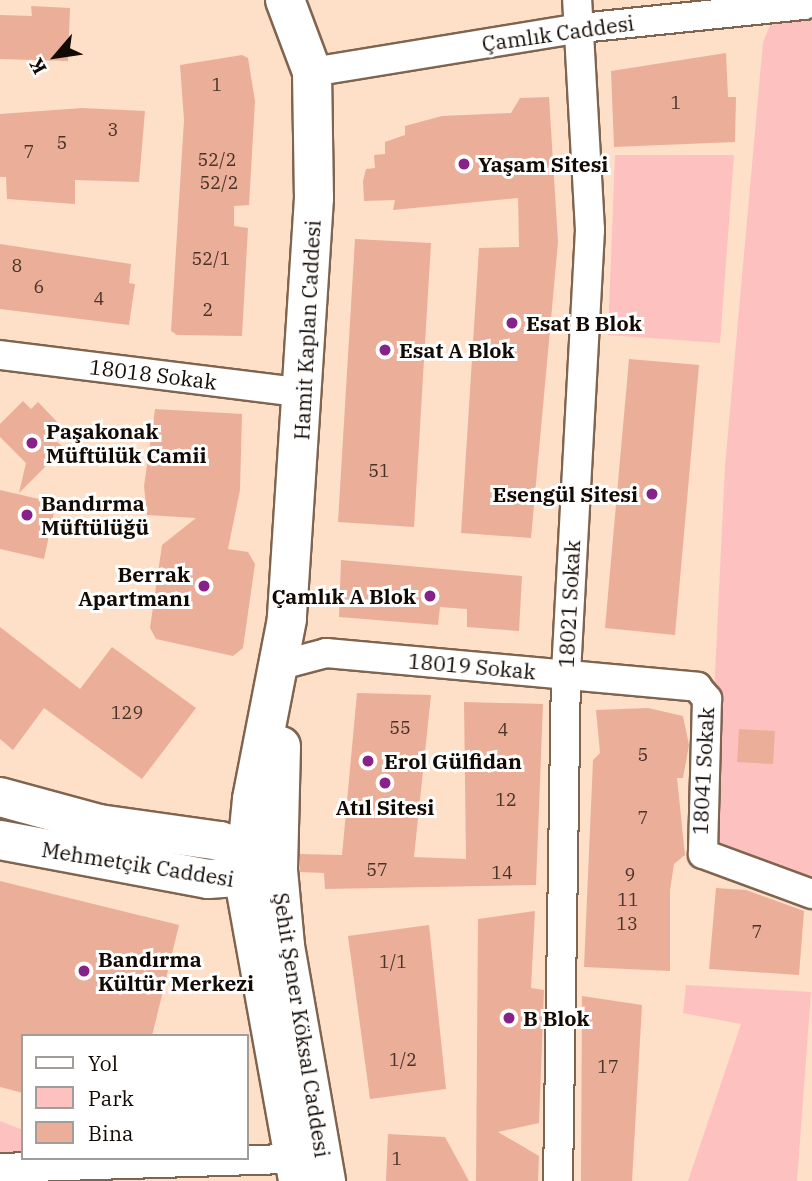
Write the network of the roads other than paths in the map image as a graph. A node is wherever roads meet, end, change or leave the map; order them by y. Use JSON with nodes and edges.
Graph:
{"nodes":[{"id":1,"x":285,"y":0,"type":"edge"},
{"id":2,"x":577,"y":0,"type":"edge"},
{"id":3,"x":795,"y":3,"type":"edge"},
{"id":4,"x":581,"y":28,"type":"junction"},
{"id":5,"x":312,"y":72,"type":"junction"},
{"id":6,"x":0,"y":355,"type":"edge"},
{"id":7,"x":305,"y":393,"type":"junction"},
{"id":8,"x":287,"y":619,"type":"junction"},
{"id":9,"x":326,"y":653,"type":"junction"},
{"id":10,"x":281,"y":665,"type":"junction"},
{"id":11,"x":566,"y":673,"type":"junction"},
{"id":12,"x":701,"y":689,"type":"joint"},
{"id":13,"x":0,"y":797,"type":"edge"},
{"id":14,"x":0,"y":840,"type":"edge"},
{"id":15,"x":256,"y":866,"type":"junction"},
{"id":16,"x":812,"y":894,"type":"edge"},
{"id":17,"x":0,"y":1168,"type":"edge"},
{"id":18,"x":295,"y":1170,"type":"edge"},
{"id":19,"x":38,"y":1174,"type":"edge"},
{"id":20,"x":326,"y":1181,"type":"edge"},
{"id":21,"x":558,"y":1181,"type":"edge"}],
"edges":[{"from":1,"to":5,"type":"main road","name":"Hamit Kaplan Caddesi"},
{"from":2,"to":4,"type":"street","name":"18021 Sokak"},
{"from":3,"to":4,"type":"street","name":"Çamlık Caddesi"},
{"from":4,"to":5,"type":"street","name":"Çamlık Caddesi"},
{"from":4,"to":11,"type":"street","name":"18021 Sokak"},
{"from":5,"to":7,"type":"main road","name":"Hamit Kaplan Caddesi"},
{"from":6,"to":7,"type":"street","name":"18018 Sokak"},
{"from":7,"to":8,"type":"main road","name":"Hamit Kaplan Caddesi"},
{"from":8,"to":9,"type":"street"},
{"from":8,"to":10,"type":"main road","name":"Hamit Kaplan Caddesi"},
{"from":9,"to":10,"type":"street","name":"18019 Sokak"},
{"from":9,"to":11,"type":"street","name":"18019 Sokak"},
{"from":10,"to":15,"type":"main road","name":"Hamit Kaplan Caddesi"},
{"from":11,"to":12,"type":"street","name":"18019 Sokak"},
{"from":11,"to":21,"type":"street","name":"18021 Sokak"},
{"from":12,"to":16,"type":"street","name":"18041 Sokak"},
{"from":13,"to":15,"type":"main road","name":"Mehmetçik Caddesi"},
{"from":14,"to":15,"type":"main road","name":"Mehmetçik Caddesi"},
{"from":15,"to":18,"type":"main road","name":"Şehit Şener Köksal Caddesi"},
{"from":15,"to":20,"type":"main road","name":"Şehit Şener Köksal Caddesi"},
{"from":17,"to":19,"type":"street"},
{"from":18,"to":19,"type":"street"}]}
